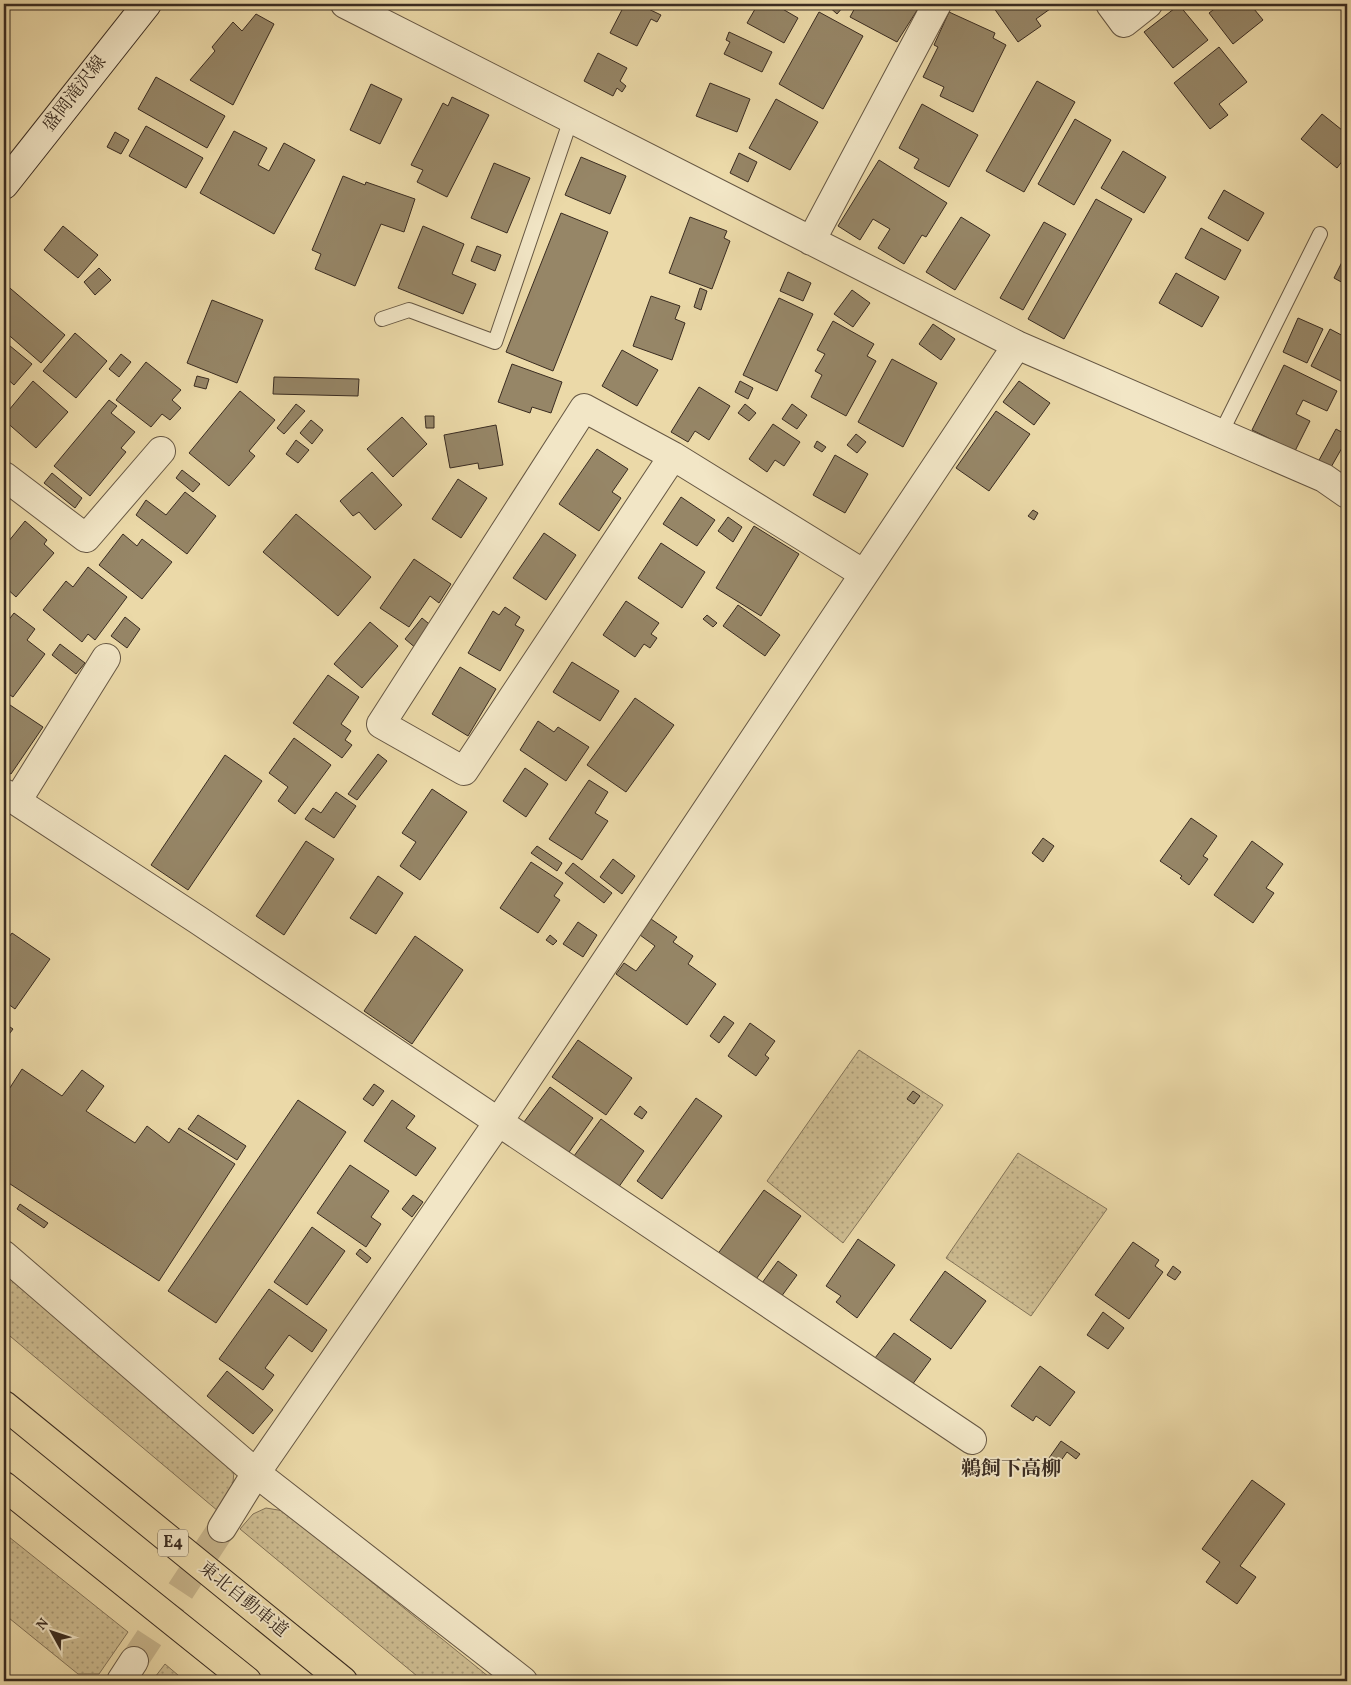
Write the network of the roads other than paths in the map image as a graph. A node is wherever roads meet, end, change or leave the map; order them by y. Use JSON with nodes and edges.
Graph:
{"nodes":[{"id":1,"x":147,"y":4,"type":"edge"},
{"id":2,"x":345,"y":4,"type":"edge"},
{"id":3,"x":937,"y":4,"type":"edge"},
{"id":4,"x":1110,"y":4,"type":"edge"},
{"id":5,"x":1148,"y":4,"type":"edge"},
{"id":6,"x":571,"y":119,"type":"junction"},
{"id":7,"x":4,"y":185,"type":"edge"},
{"id":8,"x":1320,"y":234,"type":"dead end"},
{"id":9,"x":811,"y":240,"type":"junction"},
{"id":10,"x":382,"y":319,"type":"dead end"},
{"id":11,"x":1017,"y":345,"type":"junction"},
{"id":12,"x":1221,"y":433,"type":"junction"},
{"id":13,"x":161,"y":451,"type":"dead end"},
{"id":14,"x":674,"y":456,"type":"junction"},
{"id":15,"x":4,"y":476,"type":"edge"},
{"id":16,"x":1347,"y":494,"type":"edge"},
{"id":17,"x":864,"y":574,"type":"junction"},
{"id":18,"x":106,"y":658,"type":"dead end"},
{"id":19,"x":10,"y":797,"type":"edge"},
{"id":20,"x":499,"y":1121,"type":"junction"},
{"id":21,"x":4,"y":1255,"type":"edge"},
{"id":22,"x":4,"y":1405,"type":"edge"},
{"id":23,"x":972,"y":1440,"type":"dead end"},
{"id":24,"x":256,"y":1472,"type":"junction"},
{"id":25,"x":4,"y":1486,"type":"edge"},
{"id":26,"x":222,"y":1528,"type":"tunnel mouth"},
{"id":27,"x":247,"y":1681,"type":"edge"},
{"id":28,"x":343,"y":1681,"type":"edge"},
{"id":29,"x":523,"y":1681,"type":"edge"}],
"edges":[{"from":1,"to":7,"type":"street","name":"盛岡滝沢線"},
{"from":2,"to":6,"type":"street"},
{"from":3,"to":9,"type":"street"},
{"from":4,"to":5,"type":"street"},
{"from":6,"to":9,"type":"street"},
{"from":6,"to":10,"type":"lane"},
{"from":8,"to":12,"type":"lane"},
{"from":9,"to":11,"type":"street"},
{"from":11,"to":12,"type":"street"},
{"from":11,"to":17,"type":"street"},
{"from":12,"to":16,"type":"street"},
{"from":13,"to":15,"type":"street"},
{"from":14,"to":14,"type":"street"},
{"from":14,"to":17,"type":"street"},
{"from":17,"to":20,"type":"street"},
{"from":18,"to":19,"type":"street"},
{"from":19,"to":20,"type":"street"},
{"from":20,"to":23,"type":"street"},
{"from":20,"to":24,"type":"street"},
{"from":21,"to":24,"type":"street"},
{"from":22,"to":28,"type":"highway","name":"東北自動車道","number":"E4"},
{"from":24,"to":26,"type":"street"},
{"from":24,"to":29,"type":"street"},
{"from":25,"to":27,"type":"highway"}]}
